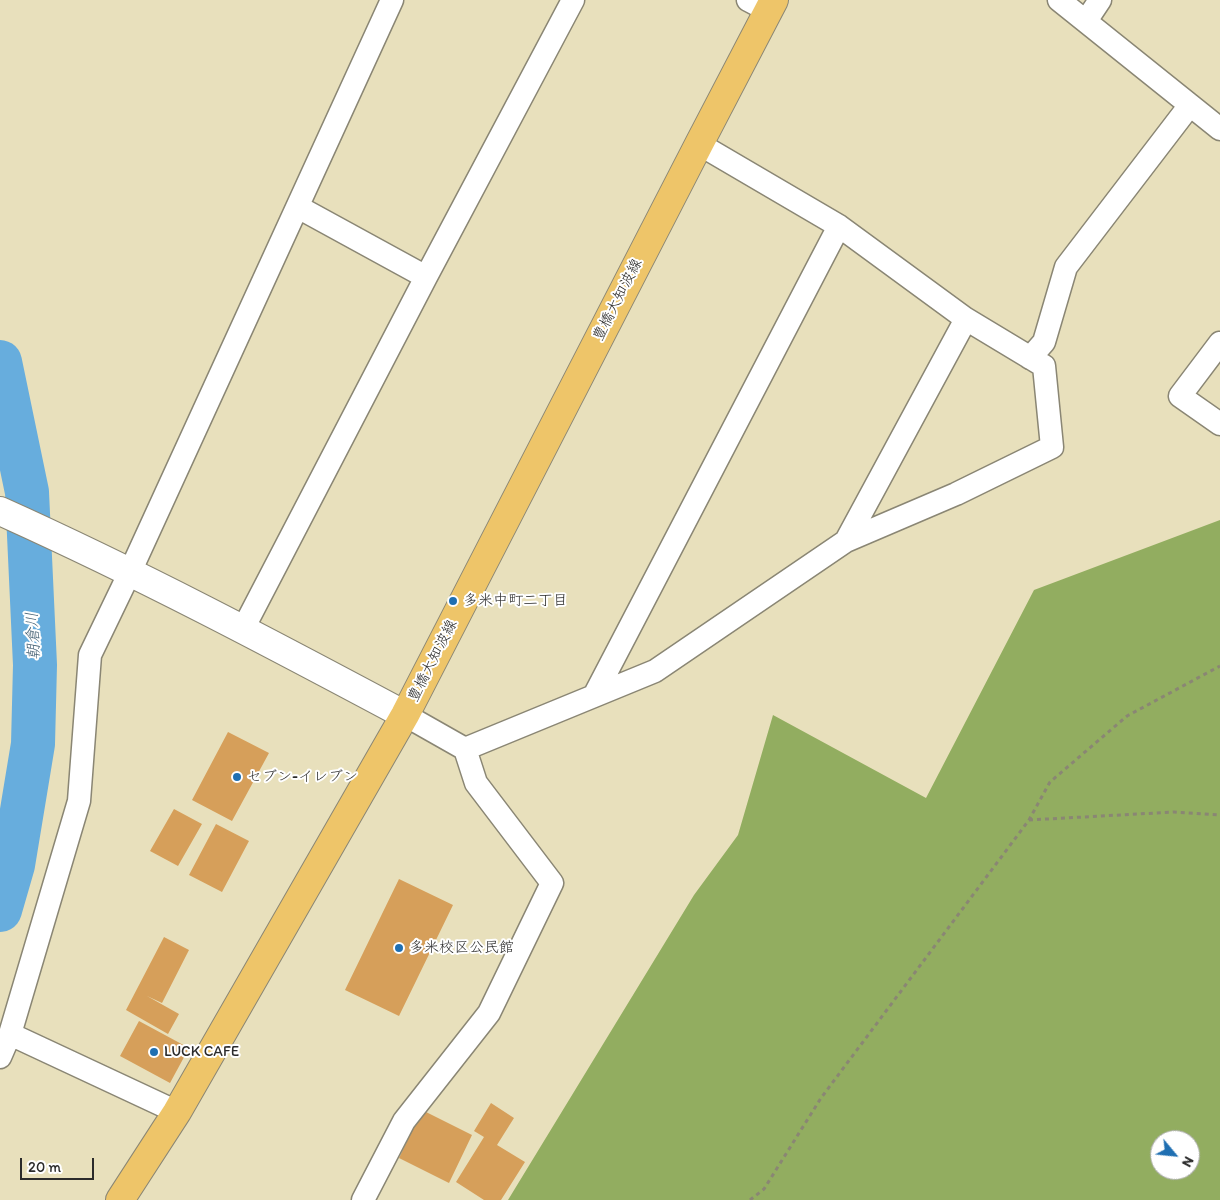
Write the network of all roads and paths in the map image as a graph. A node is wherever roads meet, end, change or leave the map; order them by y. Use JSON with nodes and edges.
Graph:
{"nodes":[{"id":1,"x":392,"y":0,"type":"edge"},
{"id":2,"x":573,"y":0,"type":"edge"},
{"id":3,"x":1059,"y":0,"type":"edge"},
{"id":4,"x":1100,"y":0,"type":"edge"},
{"id":5,"x":764,"y":4,"type":"edge"},
{"id":6,"x":1086,"y":21,"type":"junction"},
{"id":7,"x":1190,"y":105,"type":"junction"},
{"id":8,"x":1216,"y":117,"type":"edge"},
{"id":9,"x":699,"y":144,"type":"junction"},
{"id":10,"x":298,"y":207,"type":"junction"},
{"id":11,"x":839,"y":226,"type":"junction"},
{"id":12,"x":426,"y":277,"type":"junction"},
{"id":13,"x":966,"y":319,"type":"junction"},
{"id":14,"x":1220,"y":344,"type":"edge"},
{"id":15,"x":1030,"y":358,"type":"junction"},
{"id":16,"x":1220,"y":424,"type":"edge"},
{"id":17,"x":0,"y":511,"type":"edge"},
{"id":18,"x":846,"y":541,"type":"junction"},
{"id":19,"x":130,"y":572,"type":"junction"},
{"id":20,"x":243,"y":629,"type":"junction"},
{"id":21,"x":1220,"y":666,"type":"edge"},
{"id":22,"x":594,"y":696,"type":"junction"},
{"id":23,"x":406,"y":715,"type":"junction"},
{"id":24,"x":465,"y":750,"type":"junction"},
{"id":25,"x":1220,"y":815,"type":"edge"},
{"id":26,"x":1029,"y":820,"type":"junction"},
{"id":27,"x":10,"y":1034,"type":"junction"},
{"id":28,"x":0,"y":1057,"type":"edge"},
{"id":29,"x":177,"y":1112,"type":"junction"},
{"id":30,"x":120,"y":1200,"type":"edge"},
{"id":31,"x":363,"y":1200,"type":"edge"},
{"id":32,"x":750,"y":1200,"type":"edge"}],
"edges":[{"from":1,"to":10,"type":"street"},
{"from":2,"to":12,"type":"street"},
{"from":3,"to":6,"type":"street"},
{"from":4,"to":6,"type":"street"},
{"from":5,"to":9,"type":"main road","name":"豊橋大知波線"},
{"from":6,"to":7,"type":"street"},
{"from":7,"to":8,"type":"street"},
{"from":7,"to":15,"type":"street"},
{"from":9,"to":11,"type":"street"},
{"from":9,"to":23,"type":"main road","name":"豊橋大知波線"},
{"from":10,"to":12,"type":"street"},
{"from":10,"to":19,"type":"street"},
{"from":11,"to":13,"type":"street"},
{"from":11,"to":22,"type":"street"},
{"from":12,"to":20,"type":"street"},
{"from":13,"to":15,"type":"street"},
{"from":13,"to":18,"type":"street"},
{"from":14,"to":16,"type":"street"},
{"from":15,"to":18,"type":"street"},
{"from":17,"to":19,"type":"street"},
{"from":18,"to":22,"type":"street"},
{"from":19,"to":20,"type":"street"},
{"from":19,"to":27,"type":"street"},
{"from":20,"to":23,"type":"street"},
{"from":21,"to":26,"type":"path"},
{"from":22,"to":24,"type":"street"},
{"from":23,"to":24,"type":"street"},
{"from":23,"to":29,"type":"main road","name":"豊橋大知波線"},
{"from":24,"to":31,"type":"street"},
{"from":25,"to":26,"type":"path"},
{"from":26,"to":32,"type":"path"},
{"from":27,"to":28,"type":"street"},
{"from":27,"to":29,"type":"street"},
{"from":29,"to":30,"type":"main road","name":"豊橋大知波線"}]}
